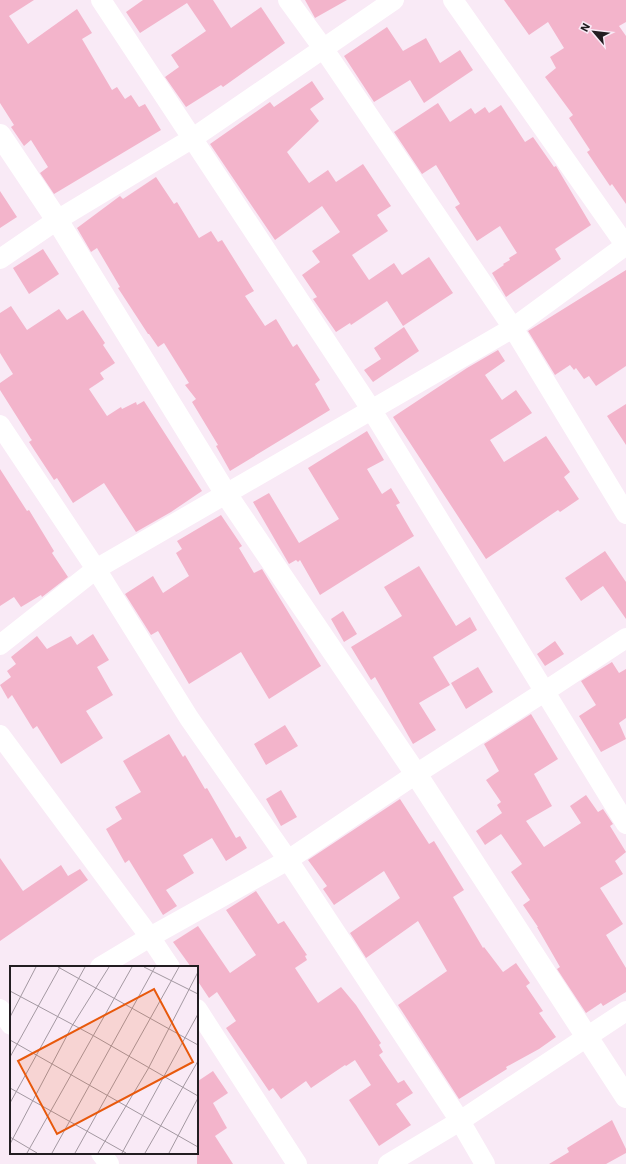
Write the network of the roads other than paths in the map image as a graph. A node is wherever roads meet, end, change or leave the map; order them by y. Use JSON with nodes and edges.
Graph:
{"nodes":[{"id":1,"x":101,"y":0,"type":"edge"},
{"id":2,"x":288,"y":0,"type":"edge"},
{"id":3,"x":394,"y":0,"type":"edge"},
{"id":4,"x":454,"y":0,"type":"edge"},
{"id":5,"x":323,"y":48,"type":"junction"},
{"id":6,"x":0,"y":135,"type":"edge"},
{"id":7,"x":193,"y":138,"type":"junction"},
{"id":8,"x":57,"y":220,"type":"junction"},
{"id":9,"x":626,"y":245,"type":"edge"},
{"id":10,"x":0,"y":259,"type":"edge"},
{"id":11,"x":513,"y":328,"type":"junction"},
{"id":12,"x":371,"y":409,"type":"junction"},
{"id":13,"x":0,"y":425,"type":"edge"},
{"id":14,"x":226,"y":494,"type":"junction"},
{"id":15,"x":626,"y":514,"type":"edge"},
{"id":16,"x":96,"y":569,"type":"junction"},
{"id":17,"x":626,"y":638,"type":"edge"},
{"id":18,"x":0,"y":645,"type":"edge"},
{"id":19,"x":544,"y":692,"type":"junction"},
{"id":20,"x":0,"y":735,"type":"edge"},
{"id":21,"x":416,"y":774,"type":"junction"},
{"id":22,"x":626,"y":824,"type":"edge"},
{"id":23,"x":288,"y":860,"type":"junction"},
{"id":24,"x":150,"y":937,"type":"junction"},
{"id":25,"x":102,"y":966,"type":"edge"},
{"id":26,"x":169,"y":966,"type":"edge"},
{"id":27,"x":198,"y":1011,"type":"edge"},
{"id":28,"x":626,"y":1011,"type":"edge"},
{"id":29,"x":587,"y":1037,"type":"junction"},
{"id":30,"x":626,"y":1097,"type":"edge"},
{"id":31,"x":460,"y":1122,"type":"junction"},
{"id":32,"x":102,"y":1154,"type":"edge"},
{"id":33,"x":109,"y":1164,"type":"edge"},
{"id":34,"x":297,"y":1164,"type":"edge"},
{"id":35,"x":388,"y":1164,"type":"edge"},
{"id":36,"x":485,"y":1164,"type":"edge"}],
"edges":[{"from":1,"to":7,"type":"street"},
{"from":2,"to":5,"type":"street"},
{"from":3,"to":5,"type":"street"},
{"from":4,"to":9,"type":"street"},
{"from":5,"to":7,"type":"street"},
{"from":5,"to":11,"type":"street"},
{"from":6,"to":8,"type":"street"},
{"from":7,"to":8,"type":"street"},
{"from":7,"to":12,"type":"street"},
{"from":8,"to":10,"type":"street"},
{"from":8,"to":14,"type":"street"},
{"from":9,"to":11,"type":"street"},
{"from":11,"to":12,"type":"street"},
{"from":11,"to":15,"type":"street"},
{"from":12,"to":14,"type":"street"},
{"from":12,"to":19,"type":"street"},
{"from":13,"to":16,"type":"street"},
{"from":14,"to":16,"type":"street"},
{"from":14,"to":21,"type":"street"},
{"from":16,"to":18,"type":"street"},
{"from":16,"to":23,"type":"street"},
{"from":17,"to":19,"type":"street"},
{"from":19,"to":21,"type":"street"},
{"from":19,"to":22,"type":"street"},
{"from":20,"to":24,"type":"street"},
{"from":21,"to":23,"type":"street"},
{"from":21,"to":29,"type":"street"},
{"from":23,"to":24,"type":"street"},
{"from":23,"to":31,"type":"street"},
{"from":24,"to":25,"type":"street"},
{"from":24,"to":26,"type":"street"},
{"from":27,"to":34,"type":"street"},
{"from":28,"to":29,"type":"street"},
{"from":29,"to":30,"type":"street"},
{"from":29,"to":31,"type":"street"},
{"from":31,"to":35,"type":"street"},
{"from":31,"to":36,"type":"street"},
{"from":32,"to":33,"type":"street"}]}
